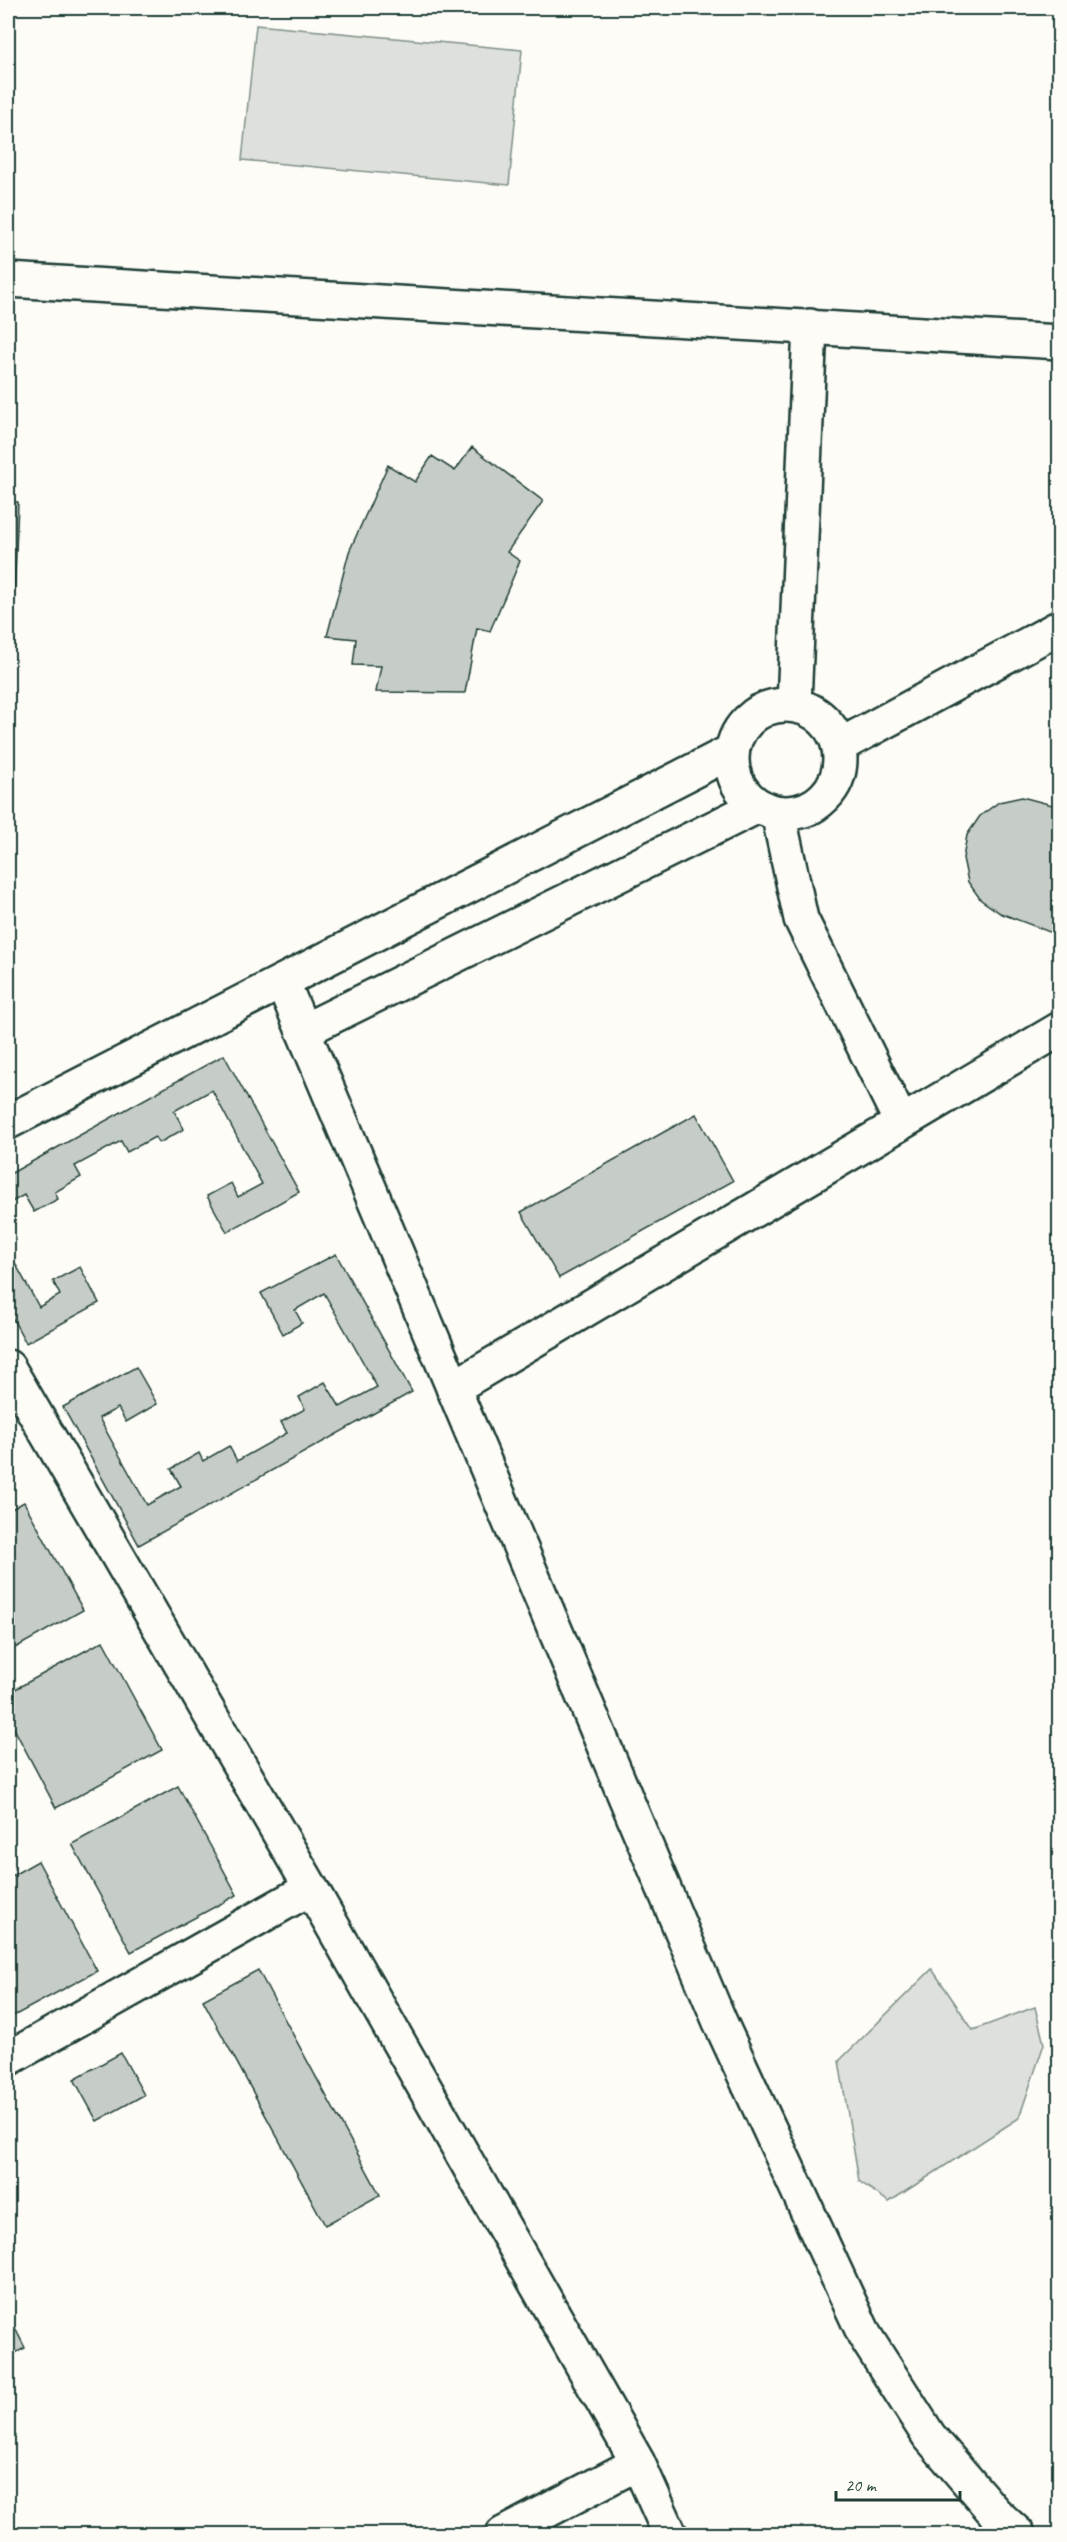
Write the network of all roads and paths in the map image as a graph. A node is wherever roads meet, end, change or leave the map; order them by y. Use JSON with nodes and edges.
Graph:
{"nodes":[{"id":1,"x":8,"y":280,"type":"edge"},
{"id":2,"x":810,"y":326,"type":"junction"},
{"id":3,"x":1059,"y":342,"type":"edge"},
{"id":4,"x":1059,"y":627,"type":"edge"},
{"id":5,"x":794,"y":704,"type":"junction"},
{"id":6,"x":840,"y":746,"type":"junction"},
{"id":7,"x":732,"y":751,"type":"junction"},
{"id":8,"x":768,"y":810,"type":"junction"},
{"id":9,"x":283,"y":983,"type":"junction"},
{"id":10,"x":1059,"y":1029,"type":"edge"},
{"id":11,"x":303,"y":1031,"type":"junction"},
{"id":12,"x":8,"y":1122,"type":"edge"},
{"id":13,"x":901,"y":1122,"type":"junction"},
{"id":14,"x":8,"y":1367,"type":"edge"},
{"id":15,"x":453,"y":1388,"type":"junction"},
{"id":16,"x":311,"y":1888,"type":"junction"},
{"id":17,"x":8,"y":2059,"type":"edge"},
{"id":18,"x":638,"y":2463,"type":"junction"},
{"id":19,"x":503,"y":2535,"type":"edge"},
{"id":20,"x":670,"y":2535,"type":"edge"},
{"id":21,"x":1018,"y":2535,"type":"edge"}],
"edges":[{"from":1,"to":2,"type":"street"},
{"from":2,"to":3,"type":"street"},
{"from":2,"to":5,"type":"street"},
{"from":4,"to":6,"type":"street"},
{"from":5,"to":6,"type":"street"},
{"from":5,"to":7,"type":"street"},
{"from":6,"to":8,"type":"street"},
{"from":7,"to":8,"type":"street"},
{"from":7,"to":9,"type":"street"},
{"from":8,"to":11,"type":"street"},
{"from":8,"to":13,"type":"street"},
{"from":9,"to":11,"type":"street"},
{"from":9,"to":12,"type":"street"},
{"from":10,"to":13,"type":"street"},
{"from":11,"to":15,"type":"street"},
{"from":13,"to":15,"type":"street"},
{"from":14,"to":16,"type":"street"},
{"from":15,"to":21,"type":"street"},
{"from":16,"to":17,"type":"street"},
{"from":16,"to":18,"type":"street"},
{"from":18,"to":19,"type":"street"},
{"from":18,"to":20,"type":"street"}]}
